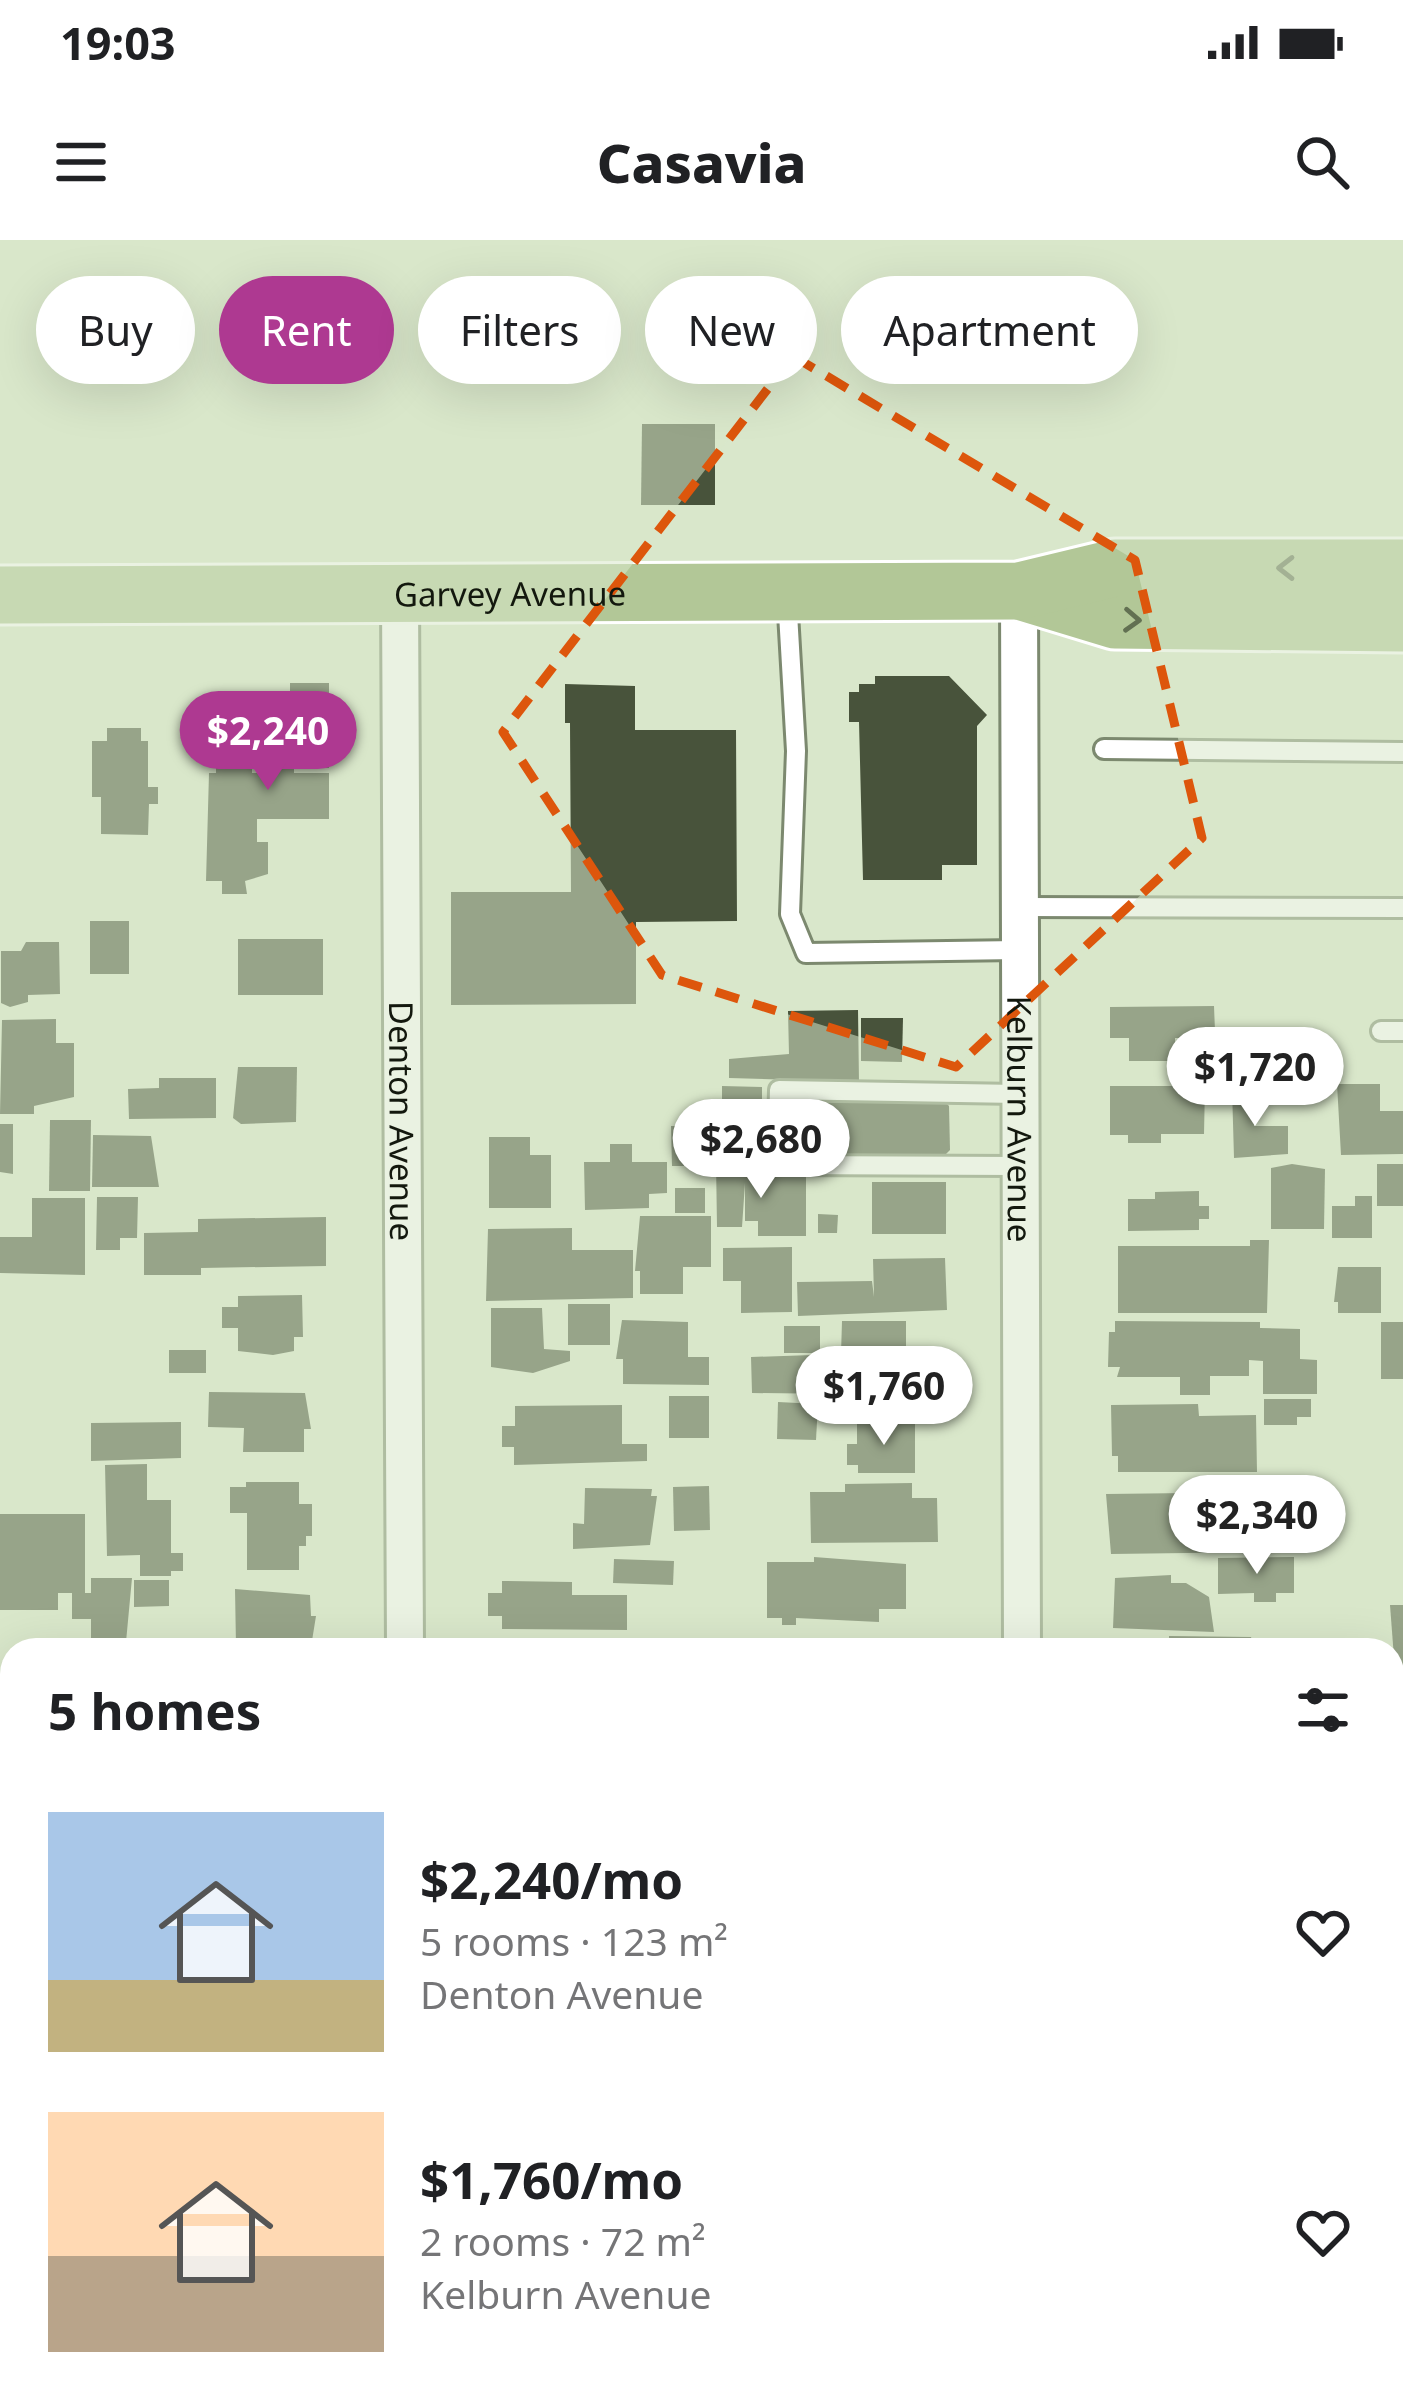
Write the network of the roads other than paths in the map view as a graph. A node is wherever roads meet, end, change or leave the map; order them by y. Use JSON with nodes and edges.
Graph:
{"nodes":[{"id":1,"x":1403,"y":568,"type":"edge"},
{"id":2,"x":1019,"y":590,"type":"junction"},
{"id":3,"x":787,"y":591,"type":"junction"},
{"id":4,"x":400,"y":593,"type":"junction"},
{"id":5,"x":0,"y":595,"type":"edge"},
{"id":6,"x":1403,"y":623,"type":"edge"},
{"id":7,"x":1104,"y":749,"type":"dead end"},
{"id":8,"x":1403,"y":752,"type":"edge"},
{"id":9,"x":1020,"y":907,"type":"junction"},
{"id":10,"x":1403,"y":908,"type":"edge"},
{"id":11,"x":1020,"y":950,"type":"junction"},
{"id":12,"x":1381,"y":1031,"type":"dead end"},
{"id":13,"x":1403,"y":1031,"type":"edge"},
{"id":14,"x":1018,"y":1094,"type":"junction"},
{"id":15,"x":1020,"y":1166,"type":"junction"},
{"id":16,"x":405,"y":1638,"type":"edge"},
{"id":17,"x":1022,"y":1638,"type":"edge"}],
"edges":[{"from":1,"to":2,"type":"main road","name":"Garvey Avenue","one_way":true},
{"from":2,"to":3,"type":"main road","name":"Garvey Avenue"},
{"from":2,"to":6,"type":"main road","name":"Garvey Avenue","one_way":true},
{"from":2,"to":9,"type":"street","name":"Kelburn Avenue"},
{"from":3,"to":4,"type":"main road","name":"Garvey Avenue"},
{"from":3,"to":11,"type":"lane"},
{"from":4,"to":5,"type":"main road","name":"Garvey Avenue"},
{"from":4,"to":16,"type":"street","name":"Denton Avenue"},
{"from":7,"to":8,"type":"lane"},
{"from":9,"to":10,"type":"lane"},
{"from":9,"to":11,"type":"street","name":"Kelburn Avenue"},
{"from":11,"to":14,"type":"street","name":"Kelburn Avenue"},
{"from":12,"to":13,"type":"lane"},
{"from":14,"to":15,"type":"street","name":"Kelburn Avenue"},
{"from":14,"to":15,"type":"lane"},
{"from":15,"to":17,"type":"street","name":"Kelburn Avenue"}]}
